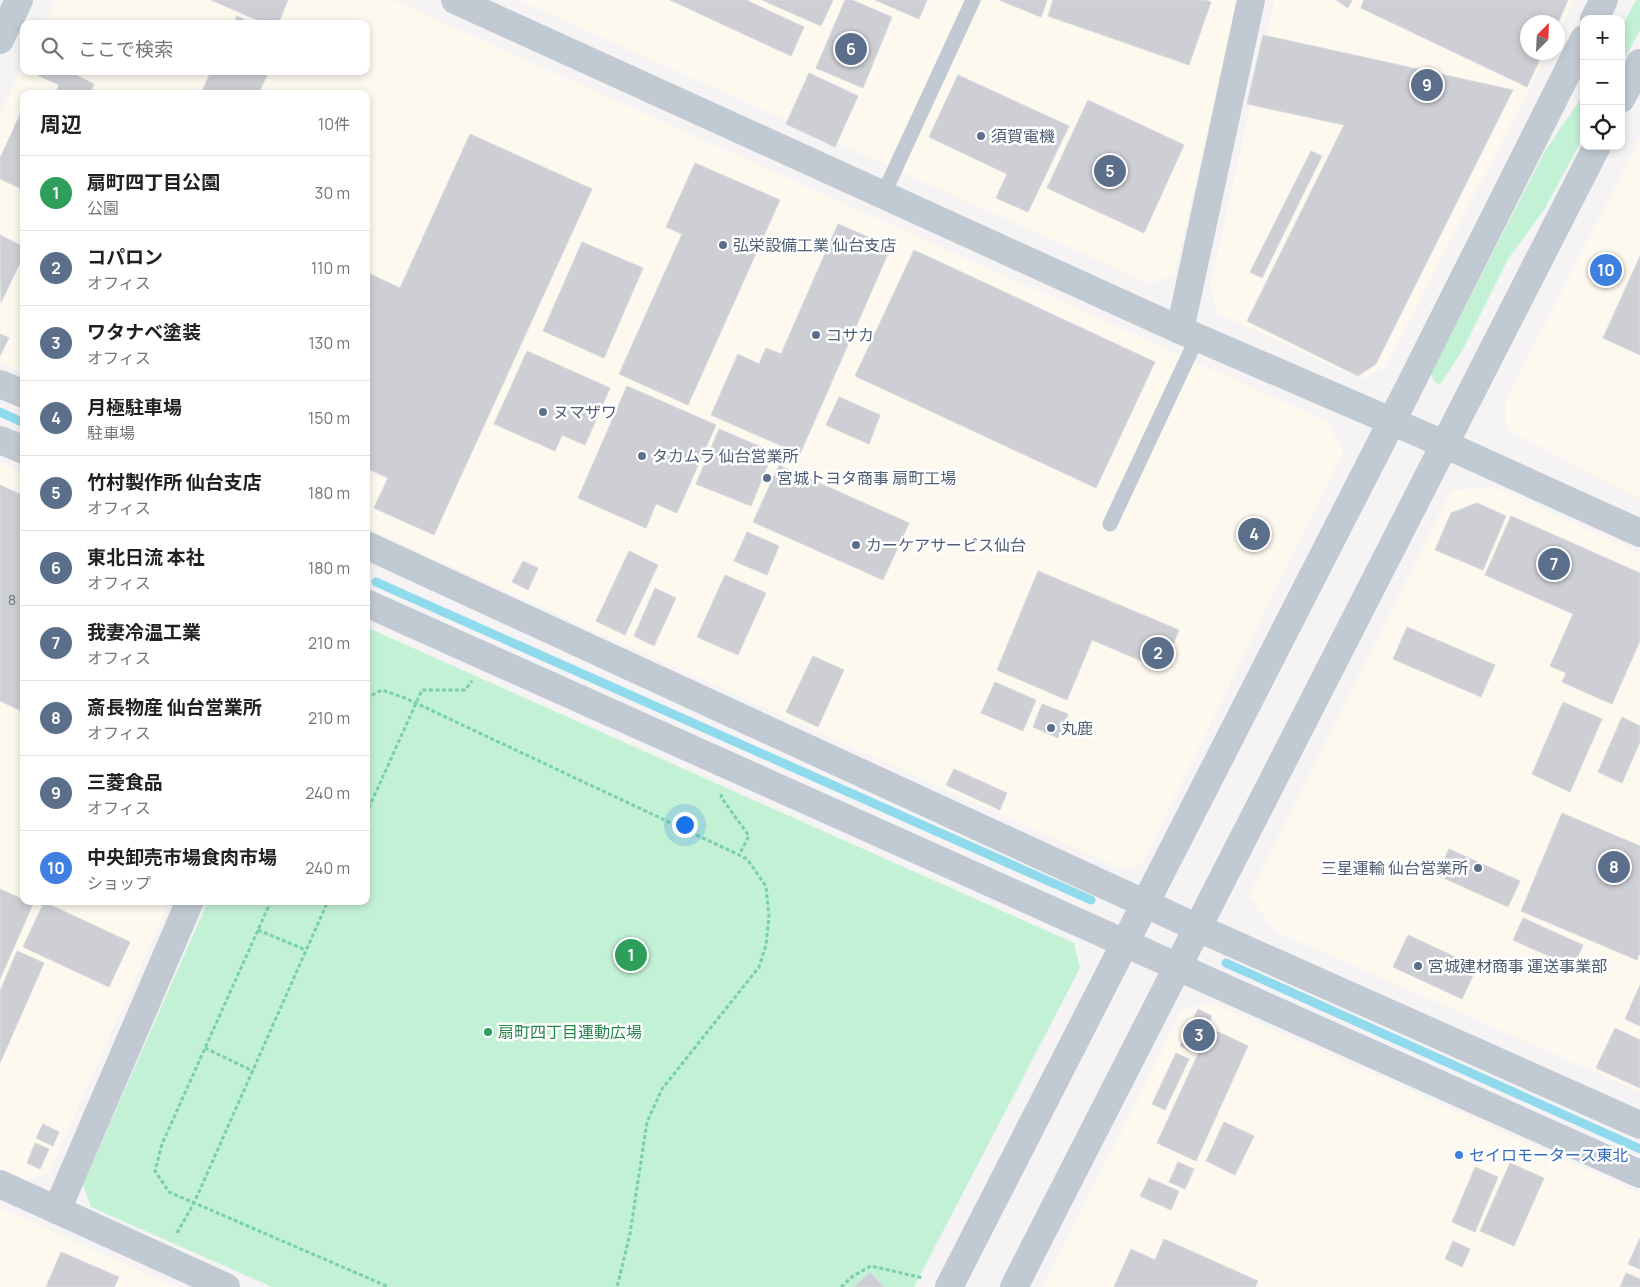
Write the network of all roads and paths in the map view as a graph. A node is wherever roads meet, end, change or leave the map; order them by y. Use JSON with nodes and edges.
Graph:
{"nodes":[{"id":1,"x":19,"y":0,"type":"edge"},
{"id":2,"x":455,"y":0,"type":"edge"},
{"id":3,"x":973,"y":0,"type":"edge"},
{"id":4,"x":1251,"y":0,"type":"edge"},
{"id":5,"x":1604,"y":0,"type":"edge"},
{"id":6,"x":1596,"y":15,"type":"edge"},
{"id":7,"x":0,"y":40,"type":"edge"},
{"id":8,"x":1580,"y":48,"type":"edge"},
{"id":9,"x":1640,"y":62,"type":"edge"},
{"id":10,"x":1625,"y":91,"type":"edge"},
{"id":11,"x":1595,"y":150,"type":"edge"},
{"id":12,"x":883,"y":195,"type":"junction"},
{"id":13,"x":1188,"y":334,"type":"junction"},
{"id":14,"x":0,"y":384,"type":"edge"},
{"id":15,"x":20,"y":392,"type":"edge"},
{"id":16,"x":1391,"y":423,"type":"junction"},
{"id":17,"x":0,"y":440,"type":"edge"},
{"id":18,"x":1444,"y":444,"type":"junction"},
{"id":19,"x":20,"y":448,"type":"edge"},
{"id":20,"x":1110,"y":524,"type":"dead end"},
{"id":21,"x":1640,"y":533,"type":"edge"},
{"id":22,"x":370,"y":548,"type":"edge"},
{"id":23,"x":370,"y":605,"type":"edge"},
{"id":24,"x":476,"y":676,"type":"dead end"},
{"id":25,"x":370,"y":696,"type":"edge"},
{"id":26,"x":415,"y":703,"type":"junction"},
{"id":27,"x":724,"y":787,"type":"dead end"},
{"id":28,"x":370,"y":805,"type":"edge"},
{"id":29,"x":740,"y":855,"type":"junction"},
{"id":30,"x":1145,"y":903,"type":"junction"},
{"id":31,"x":188,"y":905,"type":"edge"},
{"id":32,"x":269,"y":905,"type":"edge"},
{"id":33,"x":326,"y":905,"type":"edge"},
{"id":34,"x":1198,"y":928,"type":"junction"},
{"id":35,"x":258,"y":930,"type":"junction"},
{"id":36,"x":1124,"y":944,"type":"junction"},
{"id":37,"x":306,"y":950,"type":"junction"},
{"id":38,"x":1178,"y":966,"type":"junction"},
{"id":39,"x":205,"y":1048,"type":"junction"},
{"id":40,"x":253,"y":1071,"type":"junction"},
{"id":41,"x":1640,"y":1125,"type":"edge"},
{"id":42,"x":1640,"y":1174,"type":"edge"},
{"id":43,"x":0,"y":1184,"type":"edge"},
{"id":44,"x":194,"y":1203,"type":"junction"},
{"id":45,"x":57,"y":1210,"type":"junction"},
{"id":46,"x":176,"y":1235,"type":"dead end"},
{"id":47,"x":937,"y":1283,"type":"edge"},
{"id":48,"x":226,"y":1287,"type":"edge"},
{"id":49,"x":389,"y":1287,"type":"edge"},
{"id":50,"x":617,"y":1287,"type":"edge"},
{"id":51,"x":841,"y":1287,"type":"edge"},
{"id":52,"x":1014,"y":1287,"type":"edge"}],
"edges":[{"from":1,"to":7,"type":"street"},
{"from":2,"to":12,"type":"street"},
{"from":3,"to":12,"type":"lane"},
{"from":4,"to":13,"type":"street"},
{"from":5,"to":6,"type":"street"},
{"from":8,"to":16,"type":"street"},
{"from":9,"to":10,"type":"street"},
{"from":11,"to":18,"type":"street"},
{"from":12,"to":13,"type":"street"},
{"from":13,"to":16,"type":"street"},
{"from":13,"to":20,"type":"lane"},
{"from":14,"to":15,"type":"street"},
{"from":16,"to":18,"type":"street"},
{"from":16,"to":30,"type":"street"},
{"from":17,"to":19,"type":"street"},
{"from":18,"to":21,"type":"street"},
{"from":18,"to":34,"type":"street"},
{"from":22,"to":30,"type":"street"},
{"from":23,"to":36,"type":"street"},
{"from":24,"to":26,"type":"path"},
{"from":25,"to":26,"type":"path"},
{"from":26,"to":28,"type":"path"},
{"from":26,"to":29,"type":"path"},
{"from":27,"to":29,"type":"path"},
{"from":29,"to":50,"type":"path"},
{"from":30,"to":34,"type":"street"},
{"from":30,"to":36,"type":"street"},
{"from":31,"to":45,"type":"street"},
{"from":32,"to":35,"type":"path"},
{"from":33,"to":37,"type":"path"},
{"from":34,"to":38,"type":"street"},
{"from":34,"to":41,"type":"street"},
{"from":35,"to":37,"type":"path"},
{"from":35,"to":39,"type":"path"},
{"from":36,"to":38,"type":"street"},
{"from":36,"to":47,"type":"street"},
{"from":37,"to":40,"type":"path"},
{"from":38,"to":42,"type":"street"},
{"from":38,"to":52,"type":"street"},
{"from":39,"to":40,"type":"path"},
{"from":39,"to":44,"type":"path"},
{"from":40,"to":44,"type":"path"},
{"from":43,"to":45,"type":"street"},
{"from":44,"to":46,"type":"path"},
{"from":44,"to":49,"type":"path"},
{"from":45,"to":48,"type":"street"},
{"from":47,"to":51,"type":"path"}]}
